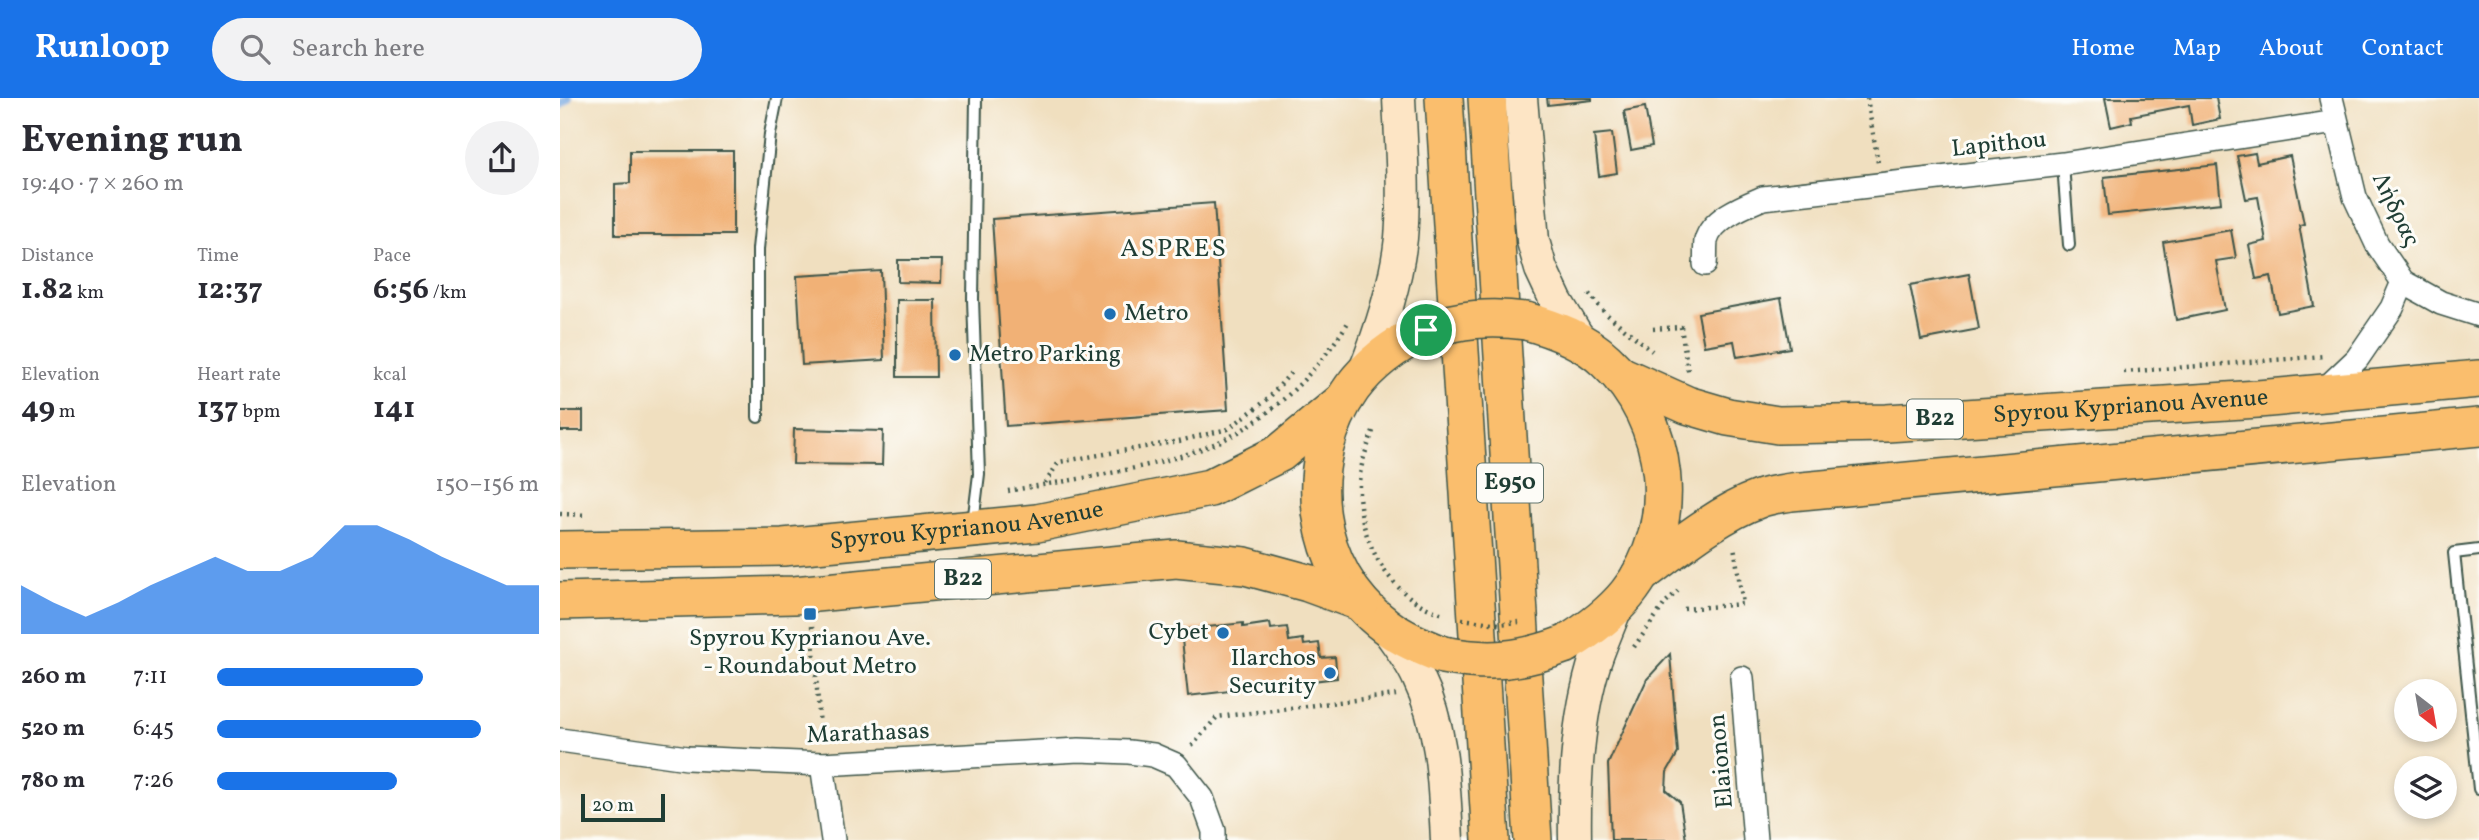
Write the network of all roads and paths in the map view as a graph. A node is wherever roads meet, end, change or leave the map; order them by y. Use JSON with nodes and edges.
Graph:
{"nodes":[{"id":1,"x":777,"y":98,"type":"edge"},
{"id":2,"x":976,"y":98,"type":"edge"},
{"id":3,"x":1444,"y":98,"type":"edge"},
{"id":4,"x":1487,"y":98,"type":"edge"},
{"id":5,"x":1521,"y":98,"type":"edge"},
{"id":6,"x":1867,"y":98,"type":"edge"},
{"id":7,"x":2331,"y":98,"type":"edge"},
{"id":8,"x":1396,"y":104,"type":"edge"},
{"id":9,"x":2336,"y":122,"type":"junction"},
{"id":10,"x":2063,"y":164,"type":"junction"},
{"id":11,"x":1882,"y":184,"type":"junction"},
{"id":12,"x":2069,"y":245,"type":"dead end"},
{"id":13,"x":1705,"y":264,"type":"dead end"},
{"id":14,"x":2403,"y":282,"type":"junction"},
{"id":15,"x":1584,"y":288,"type":"dead end"},
{"id":16,"x":2479,"y":315,"type":"edge"},
{"id":17,"x":1351,"y":320,"type":"dead end"},
{"id":18,"x":1653,"y":329,"type":"dead end"},
{"id":19,"x":1581,"y":342,"type":"junction"},
{"id":20,"x":2362,"y":353,"type":"junction"},
{"id":21,"x":1662,"y":357,"type":"dead end"},
{"id":22,"x":1293,"y":370,"type":"dead end"},
{"id":23,"x":2124,"y":372,"type":"dead end"},
{"id":24,"x":1620,"y":375,"type":"junction"},
{"id":25,"x":1699,"y":375,"type":"dead end"},
{"id":26,"x":2479,"y":379,"type":"edge"},
{"id":27,"x":1354,"y":387,"type":"junction"},
{"id":28,"x":2320,"y":394,"type":"junction"},
{"id":29,"x":758,"y":416,"type":"dead end"},
{"id":30,"x":2479,"y":428,"type":"edge"},
{"id":31,"x":1373,"y":431,"type":"dead end"},
{"id":32,"x":1044,"y":484,"type":"junction"},
{"id":33,"x":974,"y":513,"type":"junction"},
{"id":34,"x":560,"y":514,"type":"edge"},
{"id":35,"x":600,"y":515,"type":"dead end"},
{"id":36,"x":1740,"y":538,"type":"dead end"},
{"id":37,"x":1734,"y":542,"type":"junction"},
{"id":38,"x":1725,"y":547,"type":"dead end"},
{"id":39,"x":560,"y":550,"type":"edge"},
{"id":40,"x":2479,"y":550,"type":"edge"},
{"id":41,"x":1640,"y":575,"type":"junction"},
{"id":42,"x":1683,"y":586,"type":"dead end"},
{"id":43,"x":810,"y":593,"type":"junction"},
{"id":44,"x":560,"y":601,"type":"edge"},
{"id":45,"x":1360,"y":602,"type":"junction"},
{"id":46,"x":1616,"y":607,"type":"junction"},
{"id":47,"x":1684,"y":610,"type":"dead end"},
{"id":48,"x":1530,"y":621,"type":"dead end"},
{"id":49,"x":1386,"y":627,"type":"junction"},
{"id":50,"x":1633,"y":647,"type":"dead end"},
{"id":51,"x":1742,"y":678,"type":"dead end"},
{"id":52,"x":1394,"y":686,"type":"dead end"},
{"id":53,"x":1397,"y":695,"type":"junction"},
{"id":54,"x":1401,"y":706,"type":"dead end"},
{"id":55,"x":560,"y":740,"type":"edge"},
{"id":56,"x":822,"y":764,"type":"junction"},
{"id":57,"x":1176,"y":765,"type":"junction"},
{"id":58,"x":2479,"y":789,"type":"edge"},
{"id":59,"x":833,"y":840,"type":"edge"},
{"id":60,"x":1214,"y":840,"type":"edge"},
{"id":61,"x":1447,"y":840,"type":"edge"},
{"id":62,"x":1491,"y":840,"type":"edge"},
{"id":63,"x":1533,"y":840,"type":"edge"},
{"id":64,"x":1575,"y":840,"type":"edge"},
{"id":65,"x":1755,"y":840,"type":"edge"}],
"edges":[{"from":1,"to":29,"type":"lane"},
{"from":2,"to":33,"type":"lane"},
{"from":3,"to":62,"type":"main road","number":"E950"},
{"from":4,"to":63,"type":"main road","number":"E950"},
{"from":5,"to":19,"type":"main road"},
{"from":6,"to":11,"type":"path"},
{"from":7,"to":9,"type":"street","name":"Λήδρας"},
{"from":8,"to":27,"type":"main road"},
{"from":9,"to":10,"type":"street","name":"Lapithou"},
{"from":9,"to":14,"type":"street","name":"Λήδρας"},
{"from":10,"to":11,"type":"street","name":"Lapithou"},
{"from":10,"to":12,"type":"lane"},
{"from":11,"to":13,"type":"street","name":"Lapithou"},
{"from":14,"to":16,"type":"street","name":"Λήδρας"},
{"from":14,"to":20,"type":"street"},
{"from":15,"to":21,"type":"path"},
{"from":17,"to":32,"type":"path"},
{"from":18,"to":25,"type":"path"},
{"from":19,"to":24,"type":"main road","name":"Spyrou Kyprianou Avenue"},
{"from":19,"to":27,"type":"main road","name":"Spyrou Kyprianou Avenue","bridge":true},
{"from":20,"to":23,"type":"path"},
{"from":20,"to":28,"type":"street"},
{"from":22,"to":32,"type":"path"},
{"from":24,"to":28,"type":"main road","name":"Spyrou Kyprianou Avenue","number":"B22"},
{"from":24,"to":41,"type":"main road"},
{"from":26,"to":28,"type":"main road","name":"Spyrou Kyprianou Avenue","number":"B22"},
{"from":27,"to":33,"type":"main road","name":"Spyrou Kyprianou Avenue","number":"B22"},
{"from":27,"to":45,"type":"main road"},
{"from":30,"to":41,"type":"main road","name":"Spyrou Kyprianou Avenue"},
{"from":31,"to":48,"type":"path","bridge":true},
{"from":32,"to":33,"type":"path"},
{"from":33,"to":39,"type":"main road","name":"Spyrou Kyprianou Avenue","number":"B22"},
{"from":34,"to":35,"type":"path"},
{"from":36,"to":37,"type":"path"},
{"from":37,"to":38,"type":"path"},
{"from":37,"to":47,"type":"path"},
{"from":40,"to":58,"type":"lane"},
{"from":41,"to":46,"type":"main road"},
{"from":42,"to":50,"type":"path"},
{"from":43,"to":44,"type":"main road","name":"Spyrou Kyprianou Avenue","number":"B22"},
{"from":43,"to":45,"type":"main road","name":"Spyrou Kyprianou Avenue","number":"B22"},
{"from":43,"to":56,"type":"path"},
{"from":45,"to":49,"type":"main road"},
{"from":46,"to":49,"type":"main road","bridge":true},
{"from":46,"to":64,"type":"main road"},
{"from":49,"to":61,"type":"main road"},
{"from":51,"to":65,"type":"street","name":"Elaionon"},
{"from":52,"to":53,"type":"path"},
{"from":53,"to":54,"type":"path"},
{"from":53,"to":57,"type":"path"},
{"from":55,"to":56,"type":"street","name":"Marathasas"},
{"from":56,"to":57,"type":"street","name":"Marathasas"},
{"from":56,"to":59,"type":"street"},
{"from":57,"to":60,"type":"street"}]}
